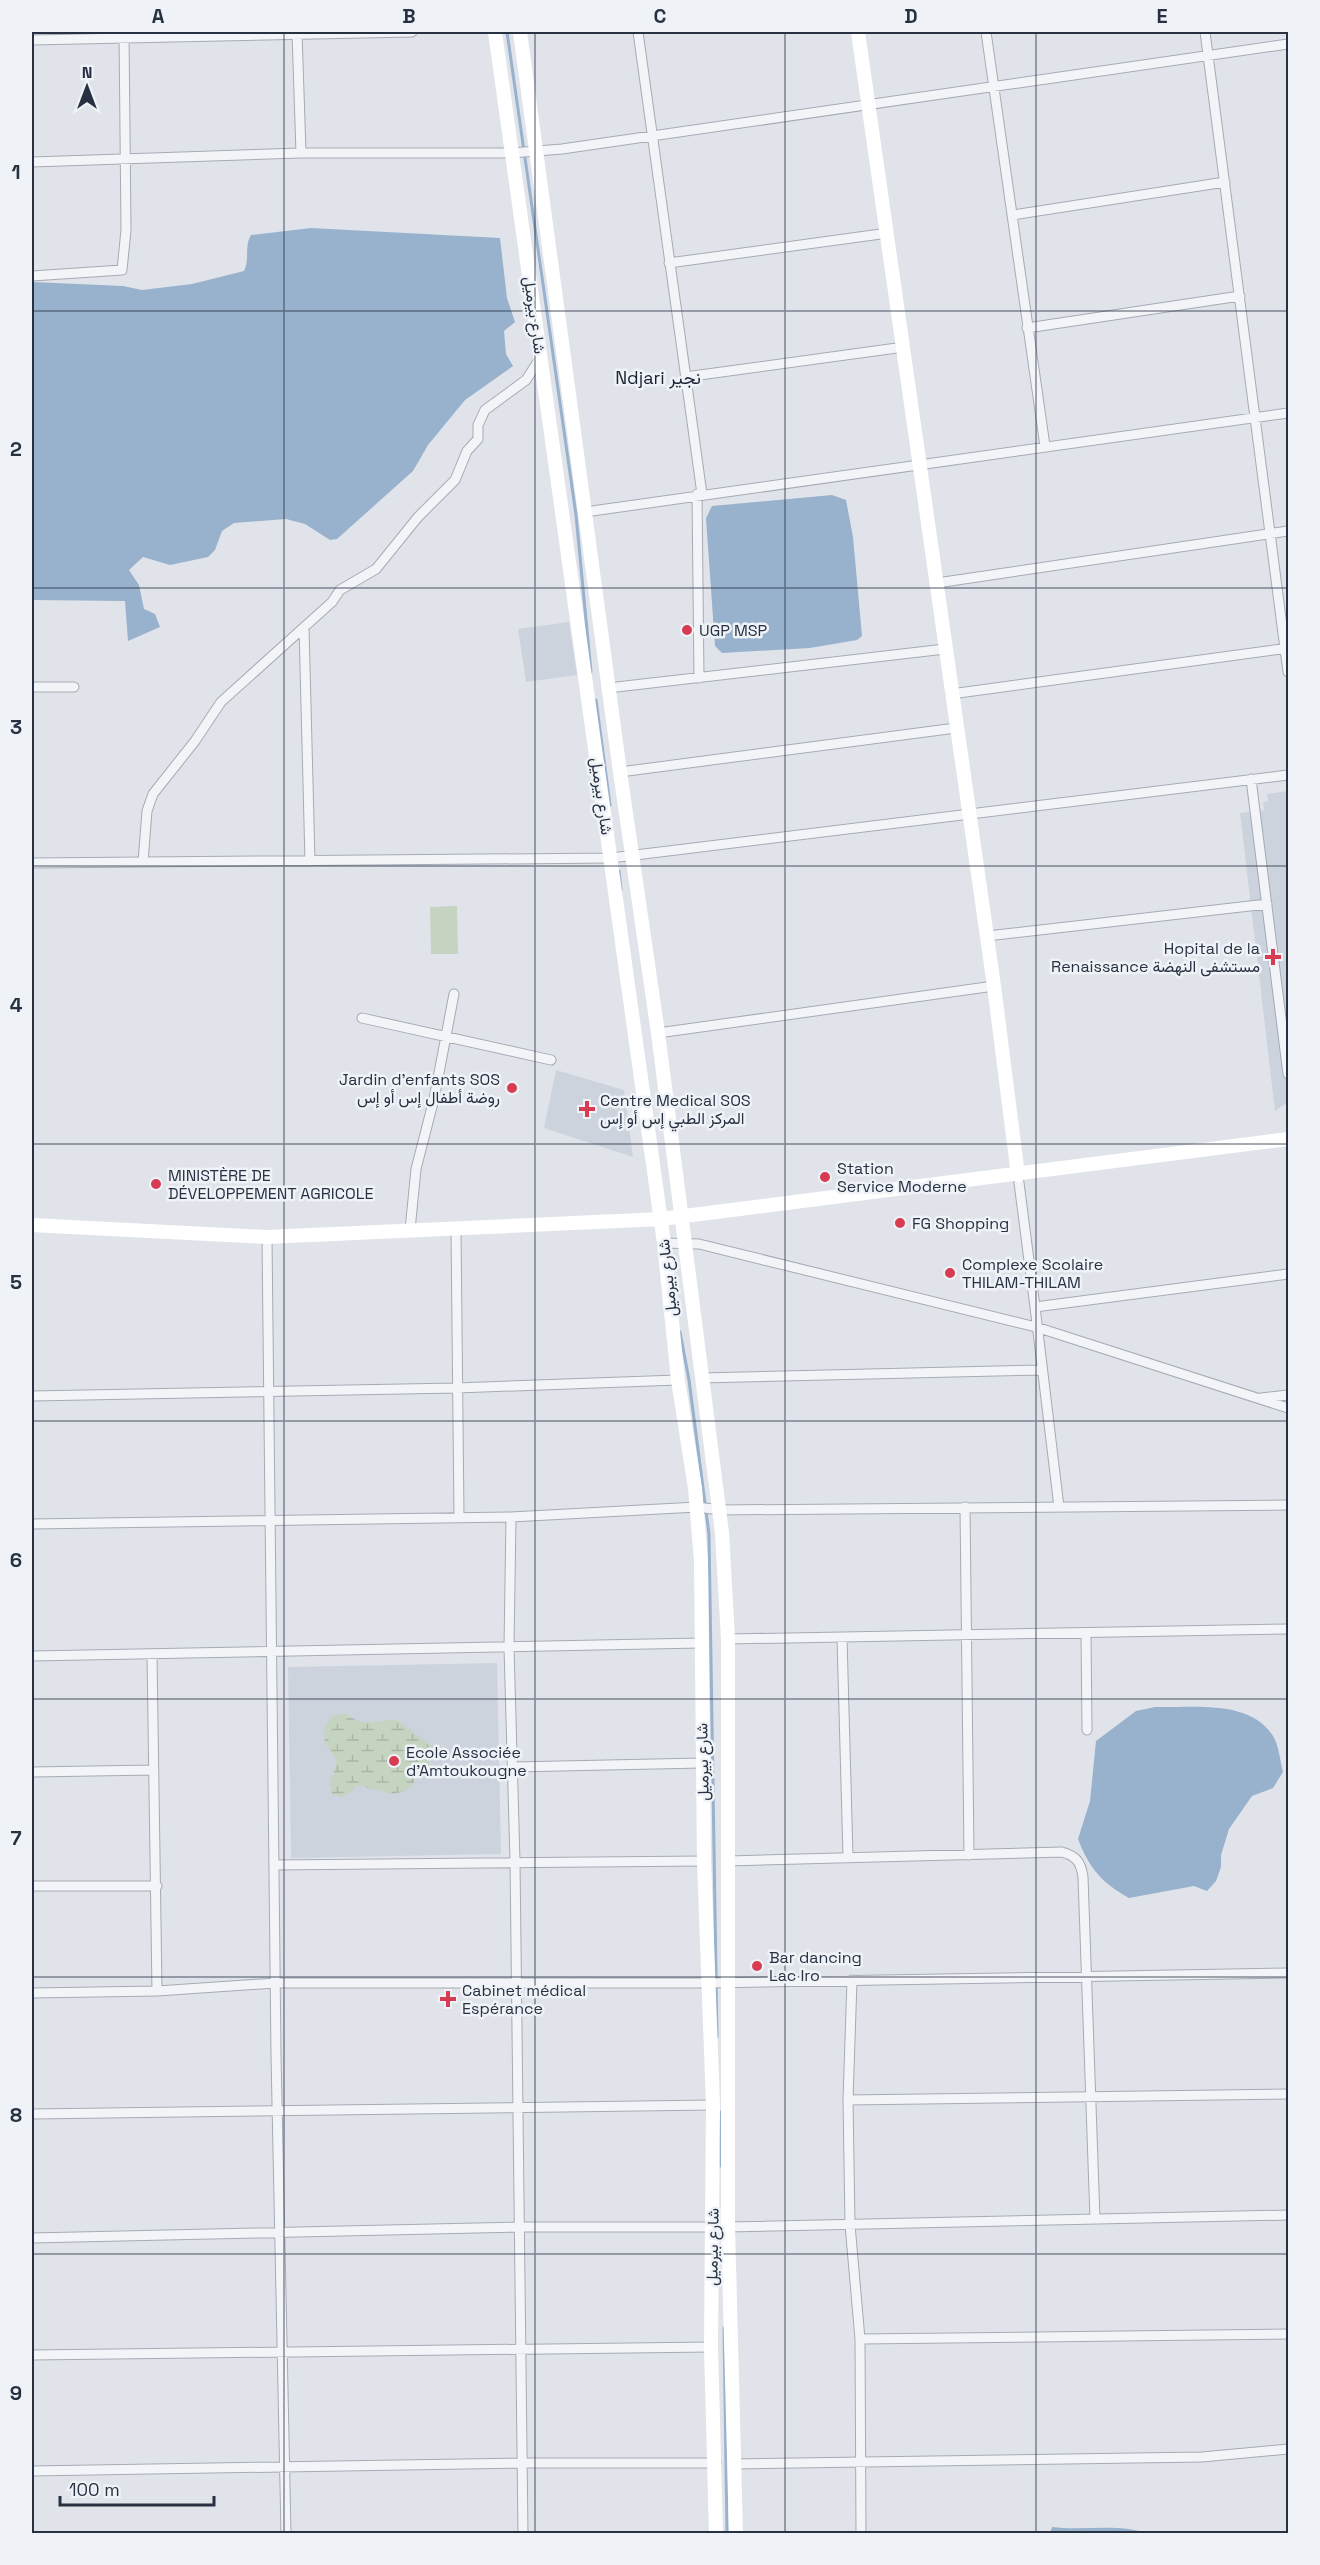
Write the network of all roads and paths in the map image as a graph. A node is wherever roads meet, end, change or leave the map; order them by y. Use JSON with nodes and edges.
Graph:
{"nodes":[{"id":1,"x":412,"y":32,"type":"edge"},
{"id":2,"x":495,"y":32,"type":"edge"},
{"id":3,"x":520,"y":32,"type":"edge"},
{"id":4,"x":638,"y":32,"type":"edge"},
{"id":5,"x":858,"y":32,"type":"edge"},
{"id":6,"x":986,"y":32,"type":"edge"},
{"id":7,"x":1205,"y":32,"type":"edge"},
{"id":8,"x":297,"y":33,"type":"edge"},
{"id":9,"x":124,"y":35,"type":"edge"},
{"id":10,"x":32,"y":40,"type":"edge"},
{"id":11,"x":1288,"y":44,"type":"edge"},
{"id":12,"x":1208,"y":57,"type":"junction"},
{"id":13,"x":993,"y":88,"type":"junction"},
{"id":14,"x":870,"y":106,"type":"junction"},
{"id":15,"x":654,"y":137,"type":"junction"},
{"id":16,"x":524,"y":152,"type":"junction"},
{"id":17,"x":301,"y":153,"type":"junction"},
{"id":18,"x":125,"y":159,"type":"junction"},
{"id":19,"x":32,"y":162,"type":"edge"},
{"id":20,"x":1225,"y":182,"type":"junction"},
{"id":21,"x":1013,"y":215,"type":"junction"},
{"id":22,"x":888,"y":233,"type":"junction"},
{"id":23,"x":669,"y":263,"type":"junction"},
{"id":24,"x":32,"y":276,"type":"edge"},
{"id":25,"x":1240,"y":296,"type":"junction"},
{"id":26,"x":1027,"y":328,"type":"junction"},
{"id":27,"x":904,"y":347,"type":"junction"},
{"id":28,"x":541,"y":357,"type":"junction"},
{"id":29,"x":685,"y":377,"type":"junction"},
{"id":30,"x":1288,"y":413,"type":"edge"},
{"id":31,"x":1256,"y":418,"type":"junction"},
{"id":32,"x":1045,"y":446,"type":"junction"},
{"id":33,"x":920,"y":463,"type":"junction"},
{"id":34,"x":700,"y":494,"type":"junction"},
{"id":35,"x":585,"y":512,"type":"junction"},
{"id":36,"x":1288,"y":531,"type":"edge"},
{"id":37,"x":1271,"y":533,"type":"junction"},
{"id":38,"x":937,"y":583,"type":"junction"},
{"id":39,"x":304,"y":627,"type":"junction"},
{"id":40,"x":1287,"y":648,"type":"edge"},
{"id":41,"x":945,"y":649,"type":"junction"},
{"id":42,"x":1288,"y":672,"type":"edge"},
{"id":43,"x":699,"y":678,"type":"junction"},
{"id":44,"x":32,"y":687,"type":"edge"},
{"id":45,"x":74,"y":687,"type":"dead end"},
{"id":46,"x":608,"y":688,"type":"junction"},
{"id":47,"x":951,"y":694,"type":"junction"},
{"id":48,"x":956,"y":728,"type":"junction"},
{"id":49,"x":620,"y":772,"type":"junction"},
{"id":50,"x":1288,"y":774,"type":"edge"},
{"id":51,"x":1251,"y":779,"type":"junction"},
{"id":52,"x":969,"y":813,"type":"junction"},
{"id":53,"x":622,"y":857,"type":"junction"},
{"id":54,"x":310,"y":861,"type":"junction"},
{"id":55,"x":143,"y":862,"type":"junction"},
{"id":56,"x":32,"y":863,"type":"edge"},
{"id":57,"x":1267,"y":904,"type":"junction"},
{"id":58,"x":987,"y":936,"type":"junction"},
{"id":59,"x":994,"y":986,"type":"junction"},
{"id":60,"x":454,"y":994,"type":"dead end"},
{"id":61,"x":362,"y":1018,"type":"dead end"},
{"id":62,"x":658,"y":1032,"type":"junction"},
{"id":63,"x":446,"y":1037,"type":"junction"},
{"id":64,"x":551,"y":1060,"type":"dead end"},
{"id":65,"x":1288,"y":1074,"type":"edge"},
{"id":66,"x":1288,"y":1139,"type":"edge"},
{"id":67,"x":1018,"y":1175,"type":"junction"},
{"id":68,"x":681,"y":1217,"type":"junction"},
{"id":69,"x":661,"y":1219,"type":"junction"},
{"id":70,"x":32,"y":1225,"type":"edge"},
{"id":71,"x":410,"y":1230,"type":"junction"},
{"id":72,"x":456,"y":1230,"type":"junction"},
{"id":73,"x":267,"y":1237,"type":"junction"},
{"id":74,"x":684,"y":1242,"type":"junction"},
{"id":75,"x":664,"y":1243,"type":"junction"},
{"id":76,"x":1288,"y":1274,"type":"edge"},
{"id":77,"x":1035,"y":1307,"type":"junction"},
{"id":78,"x":1036,"y":1327,"type":"junction"},
{"id":79,"x":1041,"y":1370,"type":"junction"},
{"id":80,"x":701,"y":1378,"type":"junction"},
{"id":81,"x":678,"y":1380,"type":"junction"},
{"id":82,"x":456,"y":1388,"type":"junction"},
{"id":83,"x":267,"y":1392,"type":"junction"},
{"id":84,"x":1288,"y":1395,"type":"edge"},
{"id":85,"x":32,"y":1396,"type":"edge"},
{"id":86,"x":1258,"y":1398,"type":"junction"},
{"id":87,"x":1288,"y":1408,"type":"edge"},
{"id":88,"x":1288,"y":1505,"type":"edge"},
{"id":89,"x":697,"y":1507,"type":"junction"},
{"id":90,"x":1059,"y":1507,"type":"junction"},
{"id":91,"x":965,"y":1508,"type":"junction"},
{"id":92,"x":720,"y":1510,"type":"junction"},
{"id":93,"x":459,"y":1517,"type":"junction"},
{"id":94,"x":511,"y":1517,"type":"junction"},
{"id":95,"x":269,"y":1521,"type":"junction"},
{"id":96,"x":32,"y":1524,"type":"edge"},
{"id":97,"x":1288,"y":1629,"type":"edge"},
{"id":98,"x":1086,"y":1634,"type":"junction"},
{"id":99,"x":966,"y":1635,"type":"junction"},
{"id":100,"x":842,"y":1638,"type":"junction"},
{"id":101,"x":728,"y":1639,"type":"junction"},
{"id":102,"x":701,"y":1643,"type":"junction"},
{"id":103,"x":509,"y":1647,"type":"junction"},
{"id":104,"x":272,"y":1652,"type":"junction"},
{"id":105,"x":152,"y":1654,"type":"junction"},
{"id":106,"x":32,"y":1656,"type":"edge"},
{"id":107,"x":1087,"y":1730,"type":"dead end"},
{"id":108,"x":702,"y":1763,"type":"junction"},
{"id":109,"x":513,"y":1767,"type":"junction"},
{"id":110,"x":154,"y":1770,"type":"junction"},
{"id":111,"x":32,"y":1772,"type":"edge"},
{"id":112,"x":969,"y":1855,"type":"junction"},
{"id":113,"x":848,"y":1856,"type":"junction"},
{"id":114,"x":515,"y":1861,"type":"junction"},
{"id":115,"x":704,"y":1861,"type":"junction"},
{"id":116,"x":728,"y":1861,"type":"junction"},
{"id":117,"x":274,"y":1865,"type":"junction"},
{"id":118,"x":32,"y":1886,"type":"edge"},
{"id":119,"x":157,"y":1886,"type":"junction"},
{"id":120,"x":1288,"y":1973,"type":"edge"},
{"id":121,"x":1088,"y":1977,"type":"junction"},
{"id":122,"x":852,"y":1980,"type":"junction"},
{"id":123,"x":730,"y":1981,"type":"junction"},
{"id":124,"x":276,"y":1983,"type":"junction"},
{"id":125,"x":517,"y":1983,"type":"junction"},
{"id":126,"x":710,"y":1983,"type":"junction"},
{"id":127,"x":158,"y":1990,"type":"junction"},
{"id":128,"x":32,"y":1993,"type":"edge"},
{"id":129,"x":1288,"y":2094,"type":"edge"},
{"id":130,"x":1091,"y":2095,"type":"junction"},
{"id":131,"x":848,"y":2100,"type":"junction"},
{"id":132,"x":712,"y":2105,"type":"junction"},
{"id":133,"x":516,"y":2109,"type":"junction"},
{"id":134,"x":277,"y":2112,"type":"junction"},
{"id":135,"x":32,"y":2114,"type":"edge"},
{"id":136,"x":1288,"y":2215,"type":"edge"},
{"id":137,"x":1095,"y":2219,"type":"junction"},
{"id":138,"x":850,"y":2225,"type":"junction"},
{"id":139,"x":519,"y":2227,"type":"junction"},
{"id":140,"x":712,"y":2227,"type":"junction"},
{"id":141,"x":728,"y":2227,"type":"junction"},
{"id":142,"x":279,"y":2233,"type":"junction"},
{"id":143,"x":32,"y":2238,"type":"edge"},
{"id":144,"x":1288,"y":2334,"type":"edge"},
{"id":145,"x":860,"y":2339,"type":"junction"},
{"id":146,"x":711,"y":2347,"type":"junction"},
{"id":147,"x":521,"y":2349,"type":"junction"},
{"id":148,"x":283,"y":2350,"type":"junction"},
{"id":149,"x":32,"y":2355,"type":"edge"},
{"id":150,"x":1288,"y":2449,"type":"edge"},
{"id":151,"x":860,"y":2461,"type":"junction"},
{"id":152,"x":522,"y":2463,"type":"junction"},
{"id":153,"x":716,"y":2463,"type":"junction"},
{"id":154,"x":734,"y":2464,"type":"junction"},
{"id":155,"x":285,"y":2466,"type":"junction"},
{"id":156,"x":32,"y":2471,"type":"edge"},
{"id":157,"x":286,"y":2534,"type":"edge"},
{"id":158,"x":523,"y":2534,"type":"edge"},
{"id":159,"x":716,"y":2534,"type":"edge"},
{"id":160,"x":736,"y":2534,"type":"edge"},
{"id":161,"x":861,"y":2534,"type":"edge"}],
"edges":[{"from":1,"to":8,"type":"street"},
{"from":2,"to":16,"type":"street","name":"شارع بيرميل"},
{"from":3,"to":16,"type":"street","name":"شارع بيرميل"},
{"from":4,"to":15,"type":"street"},
{"from":5,"to":14,"type":"street"},
{"from":6,"to":13,"type":"street"},
{"from":7,"to":12,"type":"street"},
{"from":8,"to":9,"type":"street"},
{"from":8,"to":17,"type":"street"},
{"from":9,"to":10,"type":"street"},
{"from":9,"to":18,"type":"street"},
{"from":11,"to":12,"type":"street"},
{"from":12,"to":13,"type":"street"},
{"from":12,"to":20,"type":"street"},
{"from":13,"to":14,"type":"street"},
{"from":13,"to":21,"type":"street"},
{"from":14,"to":15,"type":"street"},
{"from":14,"to":22,"type":"street"},
{"from":15,"to":16,"type":"street"},
{"from":15,"to":23,"type":"street"},
{"from":16,"to":17,"type":"street"},
{"from":16,"to":28,"type":"street","name":"شارع بيرميل"},
{"from":16,"to":35,"type":"street","name":"شارع بيرميل"},
{"from":17,"to":18,"type":"street"},
{"from":18,"to":19,"type":"street"},
{"from":18,"to":24,"type":"street"},
{"from":20,"to":21,"type":"street"},
{"from":20,"to":25,"type":"street"},
{"from":21,"to":26,"type":"street"},
{"from":22,"to":23,"type":"street"},
{"from":22,"to":27,"type":"street"},
{"from":23,"to":29,"type":"street"},
{"from":25,"to":26,"type":"street"},
{"from":25,"to":31,"type":"street"},
{"from":26,"to":32,"type":"street"},
{"from":27,"to":29,"type":"street"},
{"from":27,"to":33,"type":"street"},
{"from":28,"to":39,"type":"street"},
{"from":28,"to":53,"type":"street","name":"شارع بيرميل"},
{"from":29,"to":34,"type":"street"},
{"from":30,"to":31,"type":"street"},
{"from":31,"to":32,"type":"street"},
{"from":31,"to":37,"type":"street"},
{"from":32,"to":33,"type":"street"},
{"from":33,"to":34,"type":"street"},
{"from":33,"to":38,"type":"street"},
{"from":34,"to":35,"type":"street"},
{"from":34,"to":43,"type":"street"},
{"from":35,"to":46,"type":"street","name":"شارع بيرميل"},
{"from":36,"to":37,"type":"street"},
{"from":37,"to":38,"type":"street"},
{"from":37,"to":40,"type":"street"},
{"from":38,"to":41,"type":"street"},
{"from":39,"to":54,"type":"street"},
{"from":39,"to":55,"type":"street"},
{"from":40,"to":42,"type":"street"},
{"from":40,"to":47,"type":"street"},
{"from":41,"to":43,"type":"street"},
{"from":41,"to":47,"type":"street"},
{"from":43,"to":46,"type":"street"},
{"from":44,"to":45,"type":"street"},
{"from":46,"to":49,"type":"street","name":"شارع بيرميل"},
{"from":47,"to":48,"type":"street"},
{"from":48,"to":49,"type":"street"},
{"from":48,"to":52,"type":"street"},
{"from":49,"to":53,"type":"street","name":"شارع بيرميل"},
{"from":50,"to":51,"type":"street"},
{"from":51,"to":52,"type":"street"},
{"from":51,"to":57,"type":"street"},
{"from":52,"to":53,"type":"street"},
{"from":52,"to":58,"type":"street"},
{"from":53,"to":54,"type":"street"},
{"from":53,"to":62,"type":"street","name":"شارع بيرميل"},
{"from":53,"to":69,"type":"street","name":"شارع بيرميل"},
{"from":54,"to":55,"type":"street"},
{"from":55,"to":56,"type":"street"},
{"from":57,"to":58,"type":"street"},
{"from":57,"to":65,"type":"street"},
{"from":58,"to":59,"type":"street"},
{"from":59,"to":62,"type":"street"},
{"from":59,"to":67,"type":"street"},
{"from":60,"to":63,"type":"street"},
{"from":61,"to":63,"type":"street"},
{"from":62,"to":68,"type":"street","name":"شارع بيرميل"},
{"from":63,"to":64,"type":"street"},
{"from":63,"to":71,"type":"street"},
{"from":66,"to":67,"type":"street"},
{"from":67,"to":68,"type":"street"},
{"from":67,"to":77,"type":"street"},
{"from":68,"to":69,"type":"street"},
{"from":68,"to":74,"type":"street","name":"شارع بيرميل"},
{"from":69,"to":72,"type":"street"},
{"from":69,"to":75,"type":"street","name":"شارع بيرميل"},
{"from":70,"to":73,"type":"street"},
{"from":71,"to":72,"type":"street"},
{"from":71,"to":73,"type":"street"},
{"from":72,"to":82,"type":"street"},
{"from":73,"to":83,"type":"street"},
{"from":74,"to":75,"type":"street"},
{"from":74,"to":78,"type":"street"},
{"from":74,"to":80,"type":"street","name":"شارع بيرميل"},
{"from":75,"to":81,"type":"street","name":"شارع بيرميل"},
{"from":76,"to":77,"type":"street"},
{"from":77,"to":78,"type":"street"},
{"from":78,"to":79,"type":"street"},
{"from":78,"to":86,"type":"street"},
{"from":79,"to":80,"type":"street"},
{"from":79,"to":90,"type":"street"},
{"from":80,"to":92,"type":"street","name":"شارع بيرميل"},
{"from":81,"to":82,"type":"street"},
{"from":81,"to":89,"type":"street","name":"شارع بيرميل"},
{"from":82,"to":83,"type":"street"},
{"from":82,"to":93,"type":"street"},
{"from":83,"to":85,"type":"street"},
{"from":83,"to":95,"type":"street"},
{"from":84,"to":86,"type":"street"},
{"from":86,"to":87,"type":"street"},
{"from":88,"to":90,"type":"street"},
{"from":89,"to":92,"type":"street"},
{"from":89,"to":94,"type":"street"},
{"from":89,"to":102,"type":"street","name":"شارع بيرميل"},
{"from":90,"to":91,"type":"street"},
{"from":91,"to":92,"type":"street"},
{"from":91,"to":99,"type":"street"},
{"from":92,"to":101,"type":"street","name":"شارع بيرميل"},
{"from":93,"to":94,"type":"street"},
{"from":93,"to":95,"type":"street"},
{"from":94,"to":103,"type":"street"},
{"from":95,"to":96,"type":"street"},
{"from":95,"to":104,"type":"street"},
{"from":97,"to":98,"type":"street"},
{"from":98,"to":99,"type":"street"},
{"from":98,"to":107,"type":"street"},
{"from":99,"to":100,"type":"street"},
{"from":99,"to":112,"type":"street"},
{"from":100,"to":101,"type":"street"},
{"from":100,"to":113,"type":"street"},
{"from":101,"to":116,"type":"street","name":"شارع بيرميل"},
{"from":102,"to":103,"type":"street"},
{"from":102,"to":108,"type":"street","name":"شارع بيرميل"},
{"from":103,"to":104,"type":"street"},
{"from":103,"to":109,"type":"street"},
{"from":104,"to":105,"type":"street"},
{"from":104,"to":117,"type":"street"},
{"from":105,"to":106,"type":"street"},
{"from":105,"to":110,"type":"street"},
{"from":108,"to":109,"type":"street"},
{"from":108,"to":115,"type":"street","name":"شارع بيرميل"},
{"from":109,"to":114,"type":"street"},
{"from":110,"to":111,"type":"street"},
{"from":110,"to":119,"type":"street"},
{"from":112,"to":113,"type":"street"},
{"from":112,"to":121,"type":"street"},
{"from":113,"to":116,"type":"street"},
{"from":114,"to":115,"type":"street"},
{"from":114,"to":117,"type":"street"},
{"from":114,"to":125,"type":"street"},
{"from":115,"to":126,"type":"street","name":"شارع بيرميل"},
{"from":116,"to":123,"type":"street","name":"شارع بيرميل"},
{"from":117,"to":124,"type":"street"},
{"from":118,"to":119,"type":"street"},
{"from":119,"to":127,"type":"street"},
{"from":120,"to":121,"type":"street"},
{"from":121,"to":122,"type":"street"},
{"from":121,"to":130,"type":"street"},
{"from":122,"to":123,"type":"street"},
{"from":122,"to":131,"type":"street"},
{"from":123,"to":126,"type":"street"},
{"from":123,"to":141,"type":"street","name":"شارع بيرميل"},
{"from":124,"to":125,"type":"street"},
{"from":124,"to":127,"type":"street"},
{"from":124,"to":134,"type":"street"},
{"from":125,"to":126,"type":"street"},
{"from":125,"to":133,"type":"street"},
{"from":126,"to":132,"type":"street","name":"شارع بيرميل"},
{"from":127,"to":128,"type":"street"},
{"from":129,"to":130,"type":"street"},
{"from":130,"to":131,"type":"street"},
{"from":130,"to":137,"type":"street"},
{"from":131,"to":138,"type":"street"},
{"from":132,"to":133,"type":"street"},
{"from":132,"to":140,"type":"street","name":"شارع بيرميل"},
{"from":133,"to":134,"type":"street"},
{"from":133,"to":139,"type":"street"},
{"from":134,"to":135,"type":"street"},
{"from":134,"to":142,"type":"street"},
{"from":136,"to":137,"type":"street"},
{"from":137,"to":138,"type":"street"},
{"from":138,"to":141,"type":"street"},
{"from":138,"to":145,"type":"street"},
{"from":139,"to":140,"type":"street"},
{"from":139,"to":142,"type":"street"},
{"from":139,"to":147,"type":"street"},
{"from":140,"to":141,"type":"street"},
{"from":140,"to":146,"type":"street","name":"شارع بيرميل"},
{"from":141,"to":154,"type":"street","name":"شارع بيرميل"},
{"from":142,"to":143,"type":"street"},
{"from":142,"to":148,"type":"street"},
{"from":144,"to":145,"type":"street"},
{"from":145,"to":151,"type":"street"},
{"from":146,"to":147,"type":"street"},
{"from":146,"to":153,"type":"street","name":"شارع بيرميل"},
{"from":147,"to":148,"type":"street"},
{"from":147,"to":152,"type":"street"},
{"from":148,"to":149,"type":"street"},
{"from":148,"to":155,"type":"street"},
{"from":150,"to":151,"type":"street"},
{"from":151,"to":154,"type":"street"},
{"from":151,"to":161,"type":"street"},
{"from":152,"to":153,"type":"street"},
{"from":152,"to":155,"type":"street"},
{"from":152,"to":158,"type":"street"},
{"from":153,"to":159,"type":"street","name":"شارع بيرميل"},
{"from":154,"to":160,"type":"street","name":"شارع بيرميل"},
{"from":155,"to":156,"type":"street"},
{"from":155,"to":157,"type":"street"}]}
